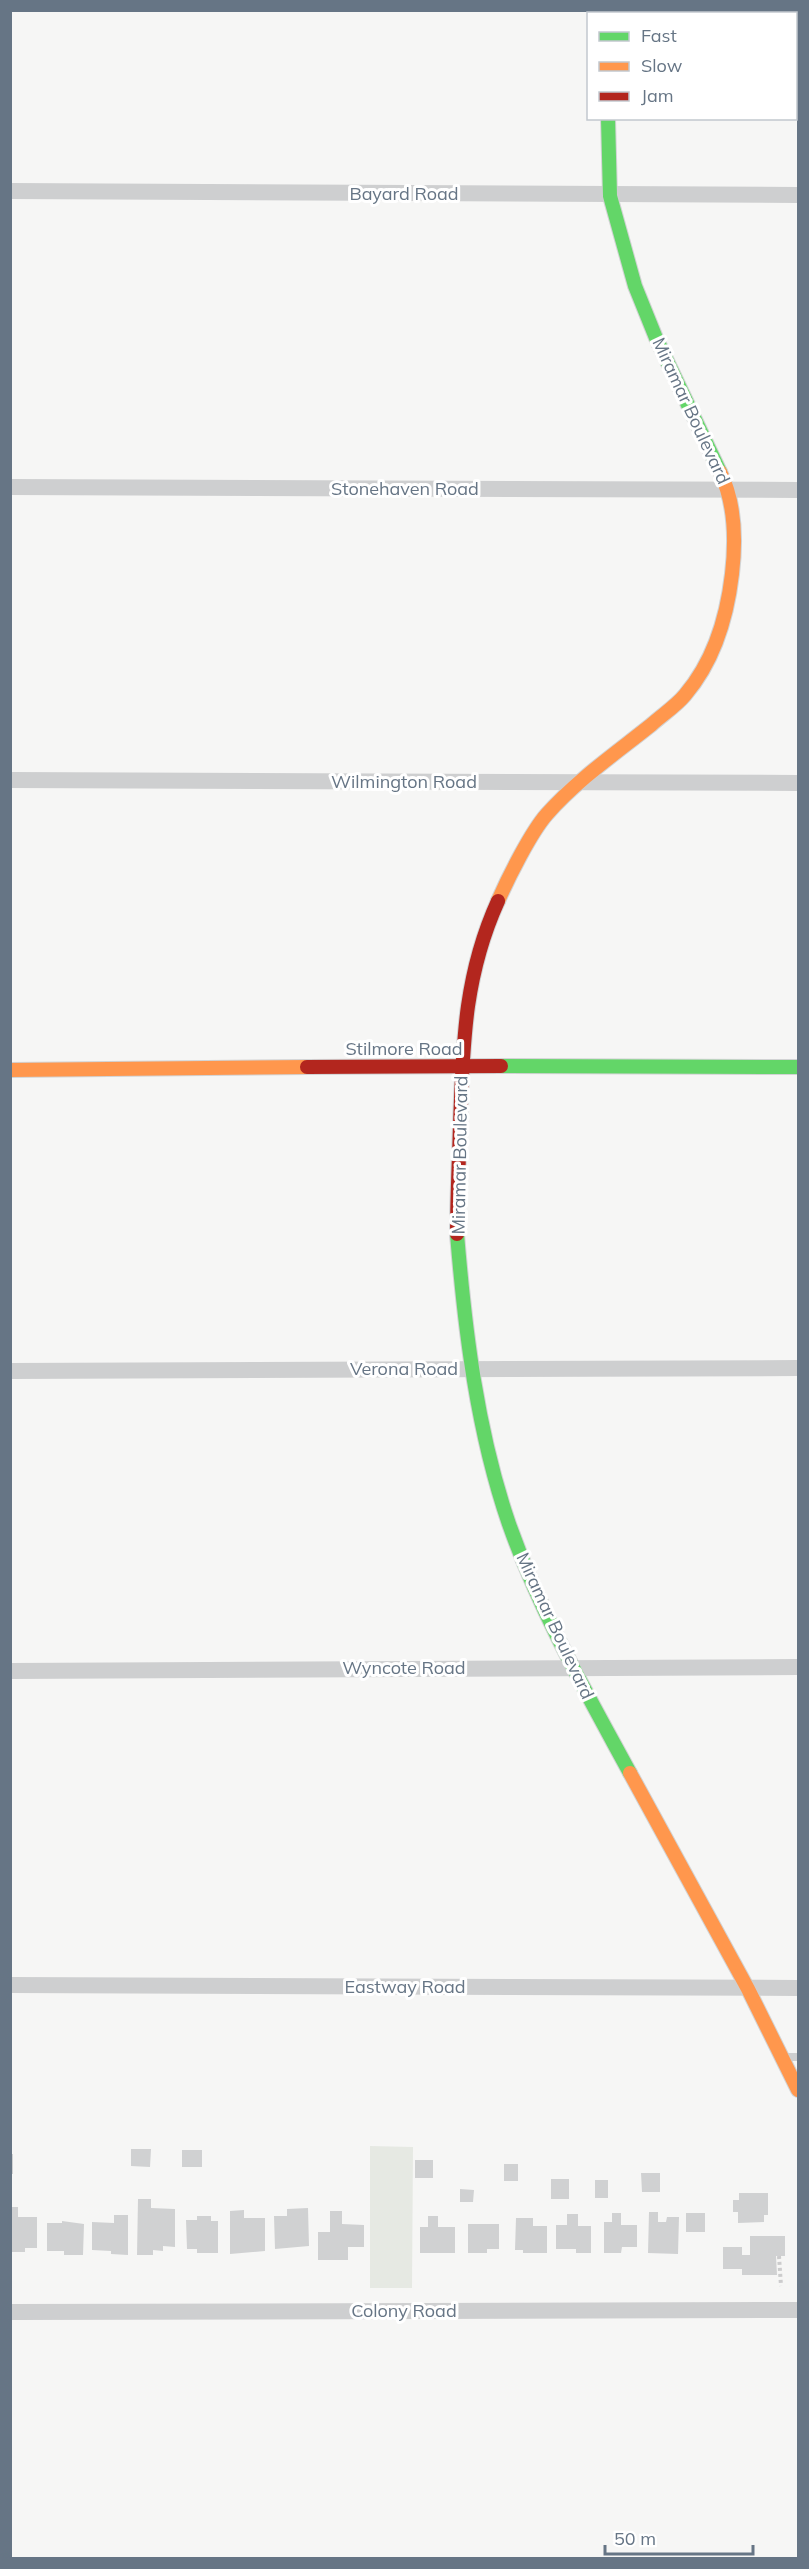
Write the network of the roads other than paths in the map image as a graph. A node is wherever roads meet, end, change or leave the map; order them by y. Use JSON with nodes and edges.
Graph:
{"nodes":[{"id":1,"x":608,"y":120,"type":"edge"},
{"id":2,"x":10,"y":191,"type":"edge"},
{"id":3,"x":798,"y":195,"type":"edge"},
{"id":4,"x":610,"y":196,"type":"junction"},
{"id":5,"x":10,"y":487,"type":"edge"},
{"id":6,"x":729,"y":490,"type":"junction"},
{"id":7,"x":798,"y":490,"type":"edge"},
{"id":8,"x":10,"y":780,"type":"edge"},
{"id":9,"x":580,"y":783,"type":"junction"},
{"id":10,"x":798,"y":783,"type":"edge"},
{"id":11,"x":462,"y":1066,"type":"junction"},
{"id":12,"x":798,"y":1067,"type":"edge"},
{"id":13,"x":10,"y":1070,"type":"edge"},
{"id":14,"x":798,"y":1368,"type":"edge"},
{"id":15,"x":472,"y":1369,"type":"junction"},
{"id":16,"x":10,"y":1371,"type":"edge"},
{"id":17,"x":572,"y":1667,"type":"junction"},
{"id":18,"x":798,"y":1667,"type":"edge"},
{"id":19,"x":10,"y":1671,"type":"edge"},
{"id":20,"x":10,"y":1985,"type":"edge"},
{"id":21,"x":798,"y":1988,"type":"edge"},
{"id":22,"x":748,"y":1989,"type":"junction"},
{"id":23,"x":783,"y":2057,"type":"junction"},
{"id":24,"x":798,"y":2057,"type":"edge"},
{"id":25,"x":798,"y":2091,"type":"edge"},
{"id":26,"x":798,"y":2310,"type":"edge"},
{"id":27,"x":10,"y":2312,"type":"edge"}],
"edges":[{"from":1,"to":4,"type":"street","name":"Miramar Boulevard"},
{"from":2,"to":4,"type":"street","name":"Bayard Road"},
{"from":3,"to":4,"type":"street","name":"Bayard Road"},
{"from":4,"to":6,"type":"street","name":"Miramar Boulevard"},
{"from":5,"to":6,"type":"street","name":"Stonehaven Road"},
{"from":6,"to":7,"type":"street","name":"Stonehaven Road"},
{"from":6,"to":9,"type":"street","name":"Miramar Boulevard"},
{"from":8,"to":9,"type":"street","name":"Wilmington Road"},
{"from":9,"to":10,"type":"street","name":"Wilmington Road"},
{"from":9,"to":11,"type":"street","name":"Miramar Boulevard"},
{"from":11,"to":12,"type":"street","name":"Stilmore Road"},
{"from":11,"to":13,"type":"street","name":"Stilmore Road"},
{"from":11,"to":15,"type":"street","name":"Miramar Boulevard"},
{"from":14,"to":15,"type":"street","name":"Verona Road"},
{"from":15,"to":16,"type":"street","name":"Verona Road"},
{"from":15,"to":17,"type":"street","name":"Miramar Boulevard"},
{"from":17,"to":18,"type":"street","name":"Wyncote Road"},
{"from":17,"to":19,"type":"street","name":"Wyncote Road"},
{"from":17,"to":22,"type":"street","name":"Miramar Boulevard"},
{"from":20,"to":22,"type":"street","name":"Eastway Road"},
{"from":21,"to":22,"type":"street","name":"Eastway Road"},
{"from":22,"to":23,"type":"street","name":"Miramar Boulevard"},
{"from":23,"to":24,"type":"lane"},
{"from":23,"to":25,"type":"street","name":"Miramar Boulevard"},
{"from":26,"to":27,"type":"street","name":"Colony Road"}]}
